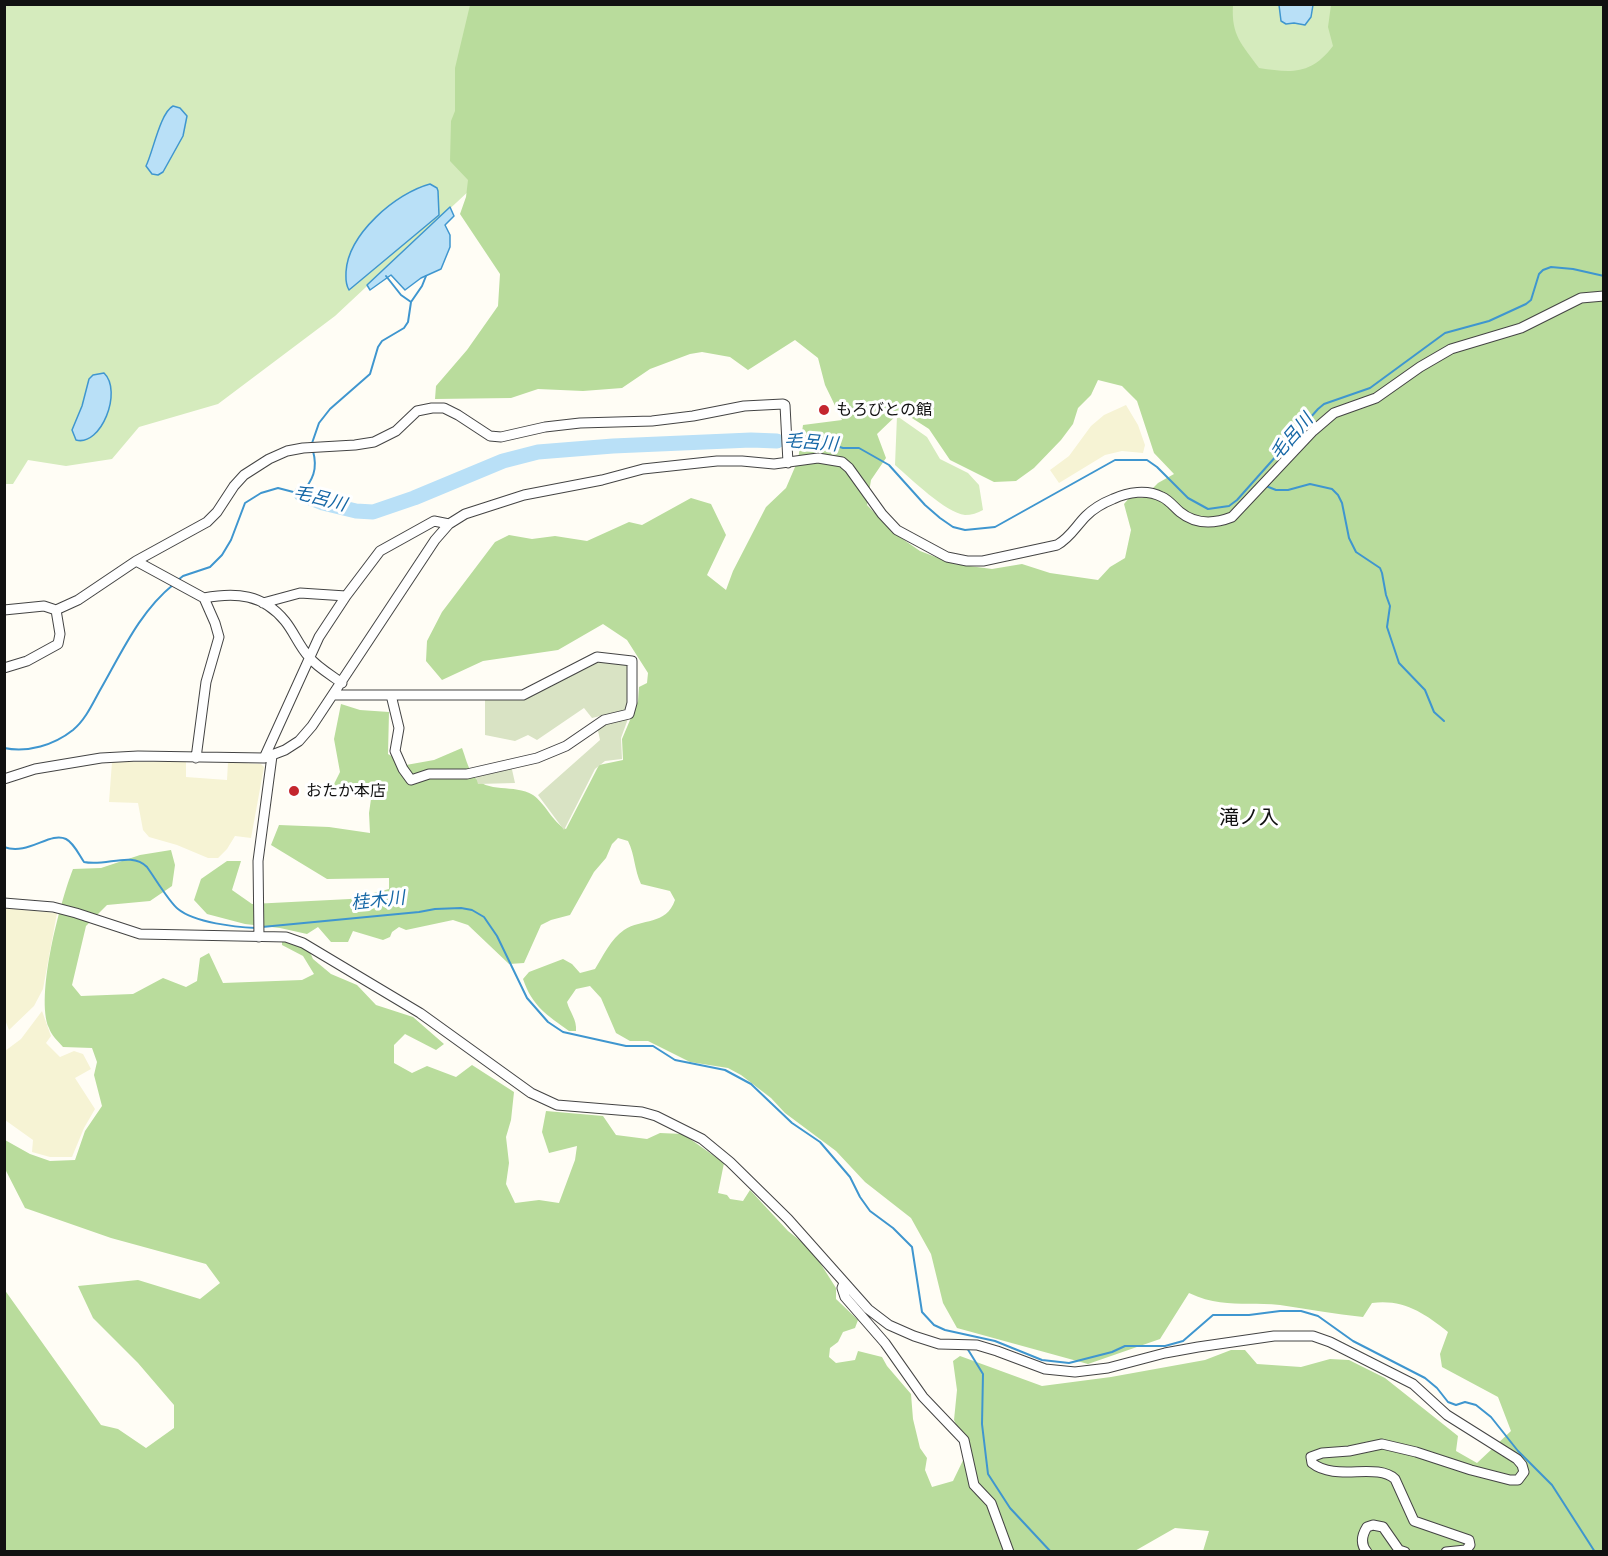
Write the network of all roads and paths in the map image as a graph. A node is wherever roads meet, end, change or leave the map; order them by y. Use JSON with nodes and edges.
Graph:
{"nodes":[{"id":1,"x":1604,"y":296,"type":"edge"},
{"id":2,"x":788,"y":460,"type":"junction"},
{"id":3,"x":449,"y":524,"type":"junction"},
{"id":4,"x":136,"y":561,"type":"junction"},
{"id":5,"x":346,"y":596,"type":"junction"},
{"id":6,"x":204,"y":598,"type":"junction"},
{"id":7,"x":263,"y":603,"type":"junction"},
{"id":8,"x":4,"y":610,"type":"edge"},
{"id":9,"x":56,"y":610,"type":"junction"},
{"id":10,"x":309,"y":657,"type":"junction"},
{"id":11,"x":4,"y":668,"type":"edge"},
{"id":12,"x":342,"y":683,"type":"junction"},
{"id":13,"x":333,"y":695,"type":"junction"},
{"id":14,"x":391,"y":695,"type":"junction"},
{"id":15,"x":268,"y":757,"type":"junction"},
{"id":16,"x":196,"y":758,"type":"junction"},
{"id":17,"x":4,"y":779,"type":"edge"},
{"id":18,"x":4,"y":903,"type":"edge"},
{"id":19,"x":259,"y":935,"type":"junction"},
{"id":20,"x":844,"y":1282,"type":"junction"},
{"id":21,"x":1009,"y":1551,"type":"edge"},
{"id":22,"x":1367,"y":1551,"type":"edge"},
{"id":23,"x":1404,"y":1551,"type":"edge"},
{"id":24,"x":1446,"y":1551,"type":"edge"}],
"edges":[{"from":1,"to":2,"type":"street"},
{"from":2,"to":3,"type":"street"},
{"from":2,"to":4,"type":"street"},
{"from":3,"to":5,"type":"street"},
{"from":3,"to":12,"type":"street"},
{"from":4,"to":6,"type":"street"},
{"from":4,"to":9,"type":"street"},
{"from":5,"to":7,"type":"street"},
{"from":5,"to":10,"type":"street"},
{"from":6,"to":7,"type":"street"},
{"from":6,"to":16,"type":"street"},
{"from":7,"to":10,"type":"street"},
{"from":8,"to":9,"type":"street"},
{"from":9,"to":11,"type":"street"},
{"from":10,"to":12,"type":"street"},
{"from":10,"to":15,"type":"street"},
{"from":12,"to":13,"type":"street"},
{"from":13,"to":14,"type":"street"},
{"from":13,"to":15,"type":"street"},
{"from":14,"to":14,"type":"street"},
{"from":15,"to":16,"type":"street"},
{"from":15,"to":19,"type":"street"},
{"from":16,"to":17,"type":"street"},
{"from":18,"to":19,"type":"street"},
{"from":19,"to":20,"type":"street"},
{"from":20,"to":21,"type":"street"},
{"from":20,"to":24,"type":"street"},
{"from":22,"to":23,"type":"street"}]}
